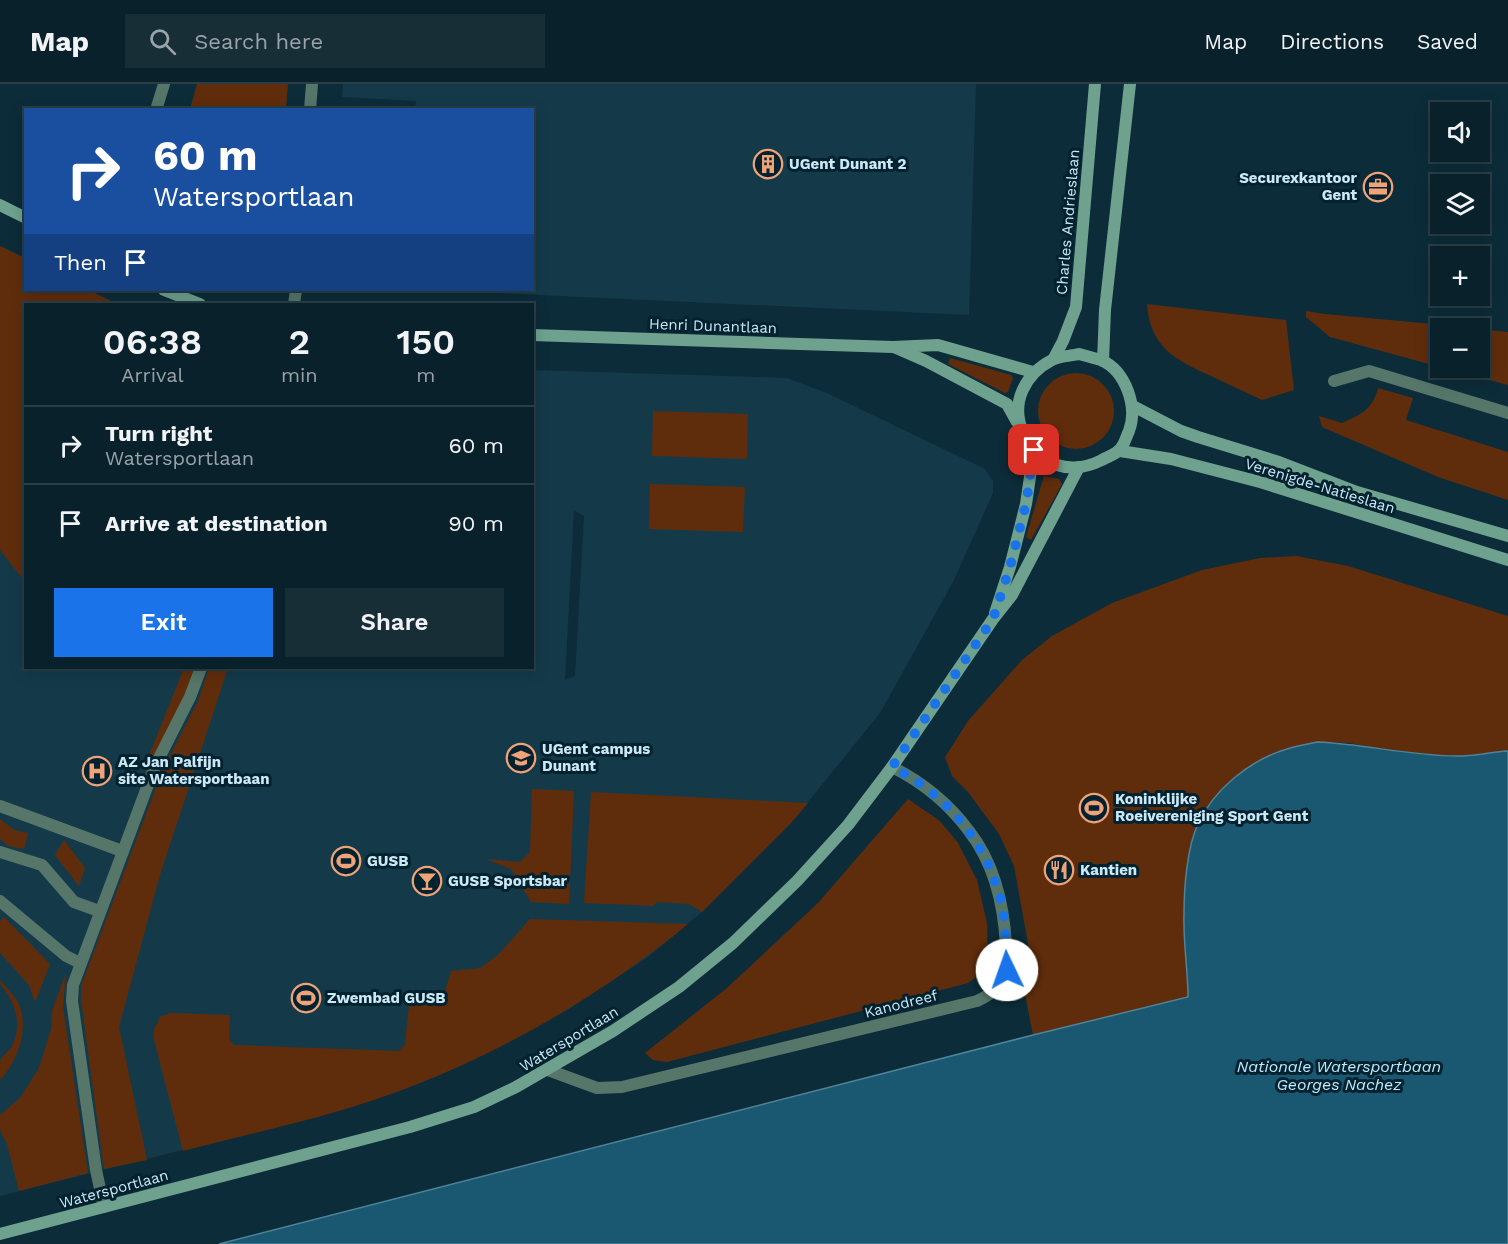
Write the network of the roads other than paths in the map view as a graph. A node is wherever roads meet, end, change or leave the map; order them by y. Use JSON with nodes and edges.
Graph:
{"nodes":[{"id":1,"x":164,"y":84,"type":"edge"},
{"id":2,"x":312,"y":84,"type":"edge"},
{"id":3,"x":1095,"y":84,"type":"edge"},
{"id":4,"x":1130,"y":84,"type":"edge"},
{"id":5,"x":157,"y":108,"type":"edge"},
{"id":6,"x":310,"y":108,"type":"edge"},
{"id":7,"x":0,"y":205,"type":"edge"},
{"id":8,"x":24,"y":217,"type":"edge"},
{"id":9,"x":167,"y":291,"type":"edge"},
{"id":10,"x":197,"y":303,"type":"edge"},
{"id":11,"x":534,"y":335,"type":"edge"},
{"id":12,"x":893,"y":347,"type":"junction"},
{"id":13,"x":1054,"y":358,"type":"junction"},
{"id":14,"x":1103,"y":361,"type":"junction"},
{"id":15,"x":1033,"y":372,"type":"junction"},
{"id":16,"x":1334,"y":381,"type":"dead end"},
{"id":17,"x":1133,"y":406,"type":"junction"},
{"id":18,"x":1508,"y":413,"type":"edge"},
{"id":19,"x":1019,"y":425,"type":"junction"},
{"id":20,"x":1034,"y":450,"type":"junction"},
{"id":21,"x":1120,"y":451,"type":"junction"},
{"id":22,"x":1079,"y":467,"type":"junction"},
{"id":23,"x":1508,"y":536,"type":"edge"},
{"id":24,"x":1508,"y":560,"type":"edge"},
{"id":25,"x":993,"y":619,"type":"junction"},
{"id":26,"x":201,"y":669,"type":"edge"},
{"id":27,"x":892,"y":767,"type":"junction"},
{"id":28,"x":0,"y":806,"type":"edge"},
{"id":29,"x":122,"y":851,"type":"junction"},
{"id":30,"x":0,"y":852,"type":"edge"},
{"id":31,"x":0,"y":901,"type":"edge"},
{"id":32,"x":99,"y":911,"type":"junction"},
{"id":33,"x":80,"y":963,"type":"junction"},
{"id":34,"x":548,"y":1070,"type":"junction"},
{"id":35,"x":104,"y":1207,"type":"junction"},
{"id":36,"x":0,"y":1234,"type":"edge"}],
"edges":[{"from":1,"to":5,"type":"street"},
{"from":2,"to":6,"type":"street"},
{"from":3,"to":13,"type":"street","name":"Charles Andrieslaan"},
{"from":4,"to":14,"type":"street"},
{"from":7,"to":8,"type":"street"},
{"from":9,"to":10,"type":"street"},
{"from":11,"to":12,"type":"street","name":"Henri Dunantlaan"},
{"from":12,"to":15,"type":"street","name":"Henri Dunantlaan"},
{"from":12,"to":19,"type":"street","name":"Henri Dunantlaan"},
{"from":13,"to":14,"type":"street","name":"Charles Andrieslaan"},
{"from":13,"to":15,"type":"street","name":"Charles Andrieslaan"},
{"from":14,"to":17,"type":"street"},
{"from":15,"to":19,"type":"street","name":"Charles Andrieslaan"},
{"from":16,"to":18,"type":"street"},
{"from":17,"to":21,"type":"street"},
{"from":17,"to":23,"type":"street","name":"Verenigde-Natieslaan"},
{"from":19,"to":20,"type":"street"},
{"from":20,"to":22,"type":"street"},
{"from":20,"to":25,"type":"street","name":"Watersportlaan"},
{"from":21,"to":22,"type":"street"},
{"from":21,"to":24,"type":"street","name":"Verenigde-Natieslaan"},
{"from":22,"to":25,"type":"street","name":"Watersportlaan"},
{"from":25,"to":27,"type":"street","name":"Watersportlaan"},
{"from":26,"to":29,"type":"street"},
{"from":27,"to":34,"type":"street","name":"Watersportlaan"},
{"from":27,"to":34,"type":"street","name":"Kanodreef"},
{"from":28,"to":29,"type":"street"},
{"from":29,"to":32,"type":"street"},
{"from":30,"to":32,"type":"street"},
{"from":31,"to":33,"type":"street"},
{"from":32,"to":33,"type":"street"},
{"from":33,"to":35,"type":"street"},
{"from":34,"to":35,"type":"street","name":"Watersportlaan"},
{"from":35,"to":36,"type":"street","name":"Watersportlaan"}]}
